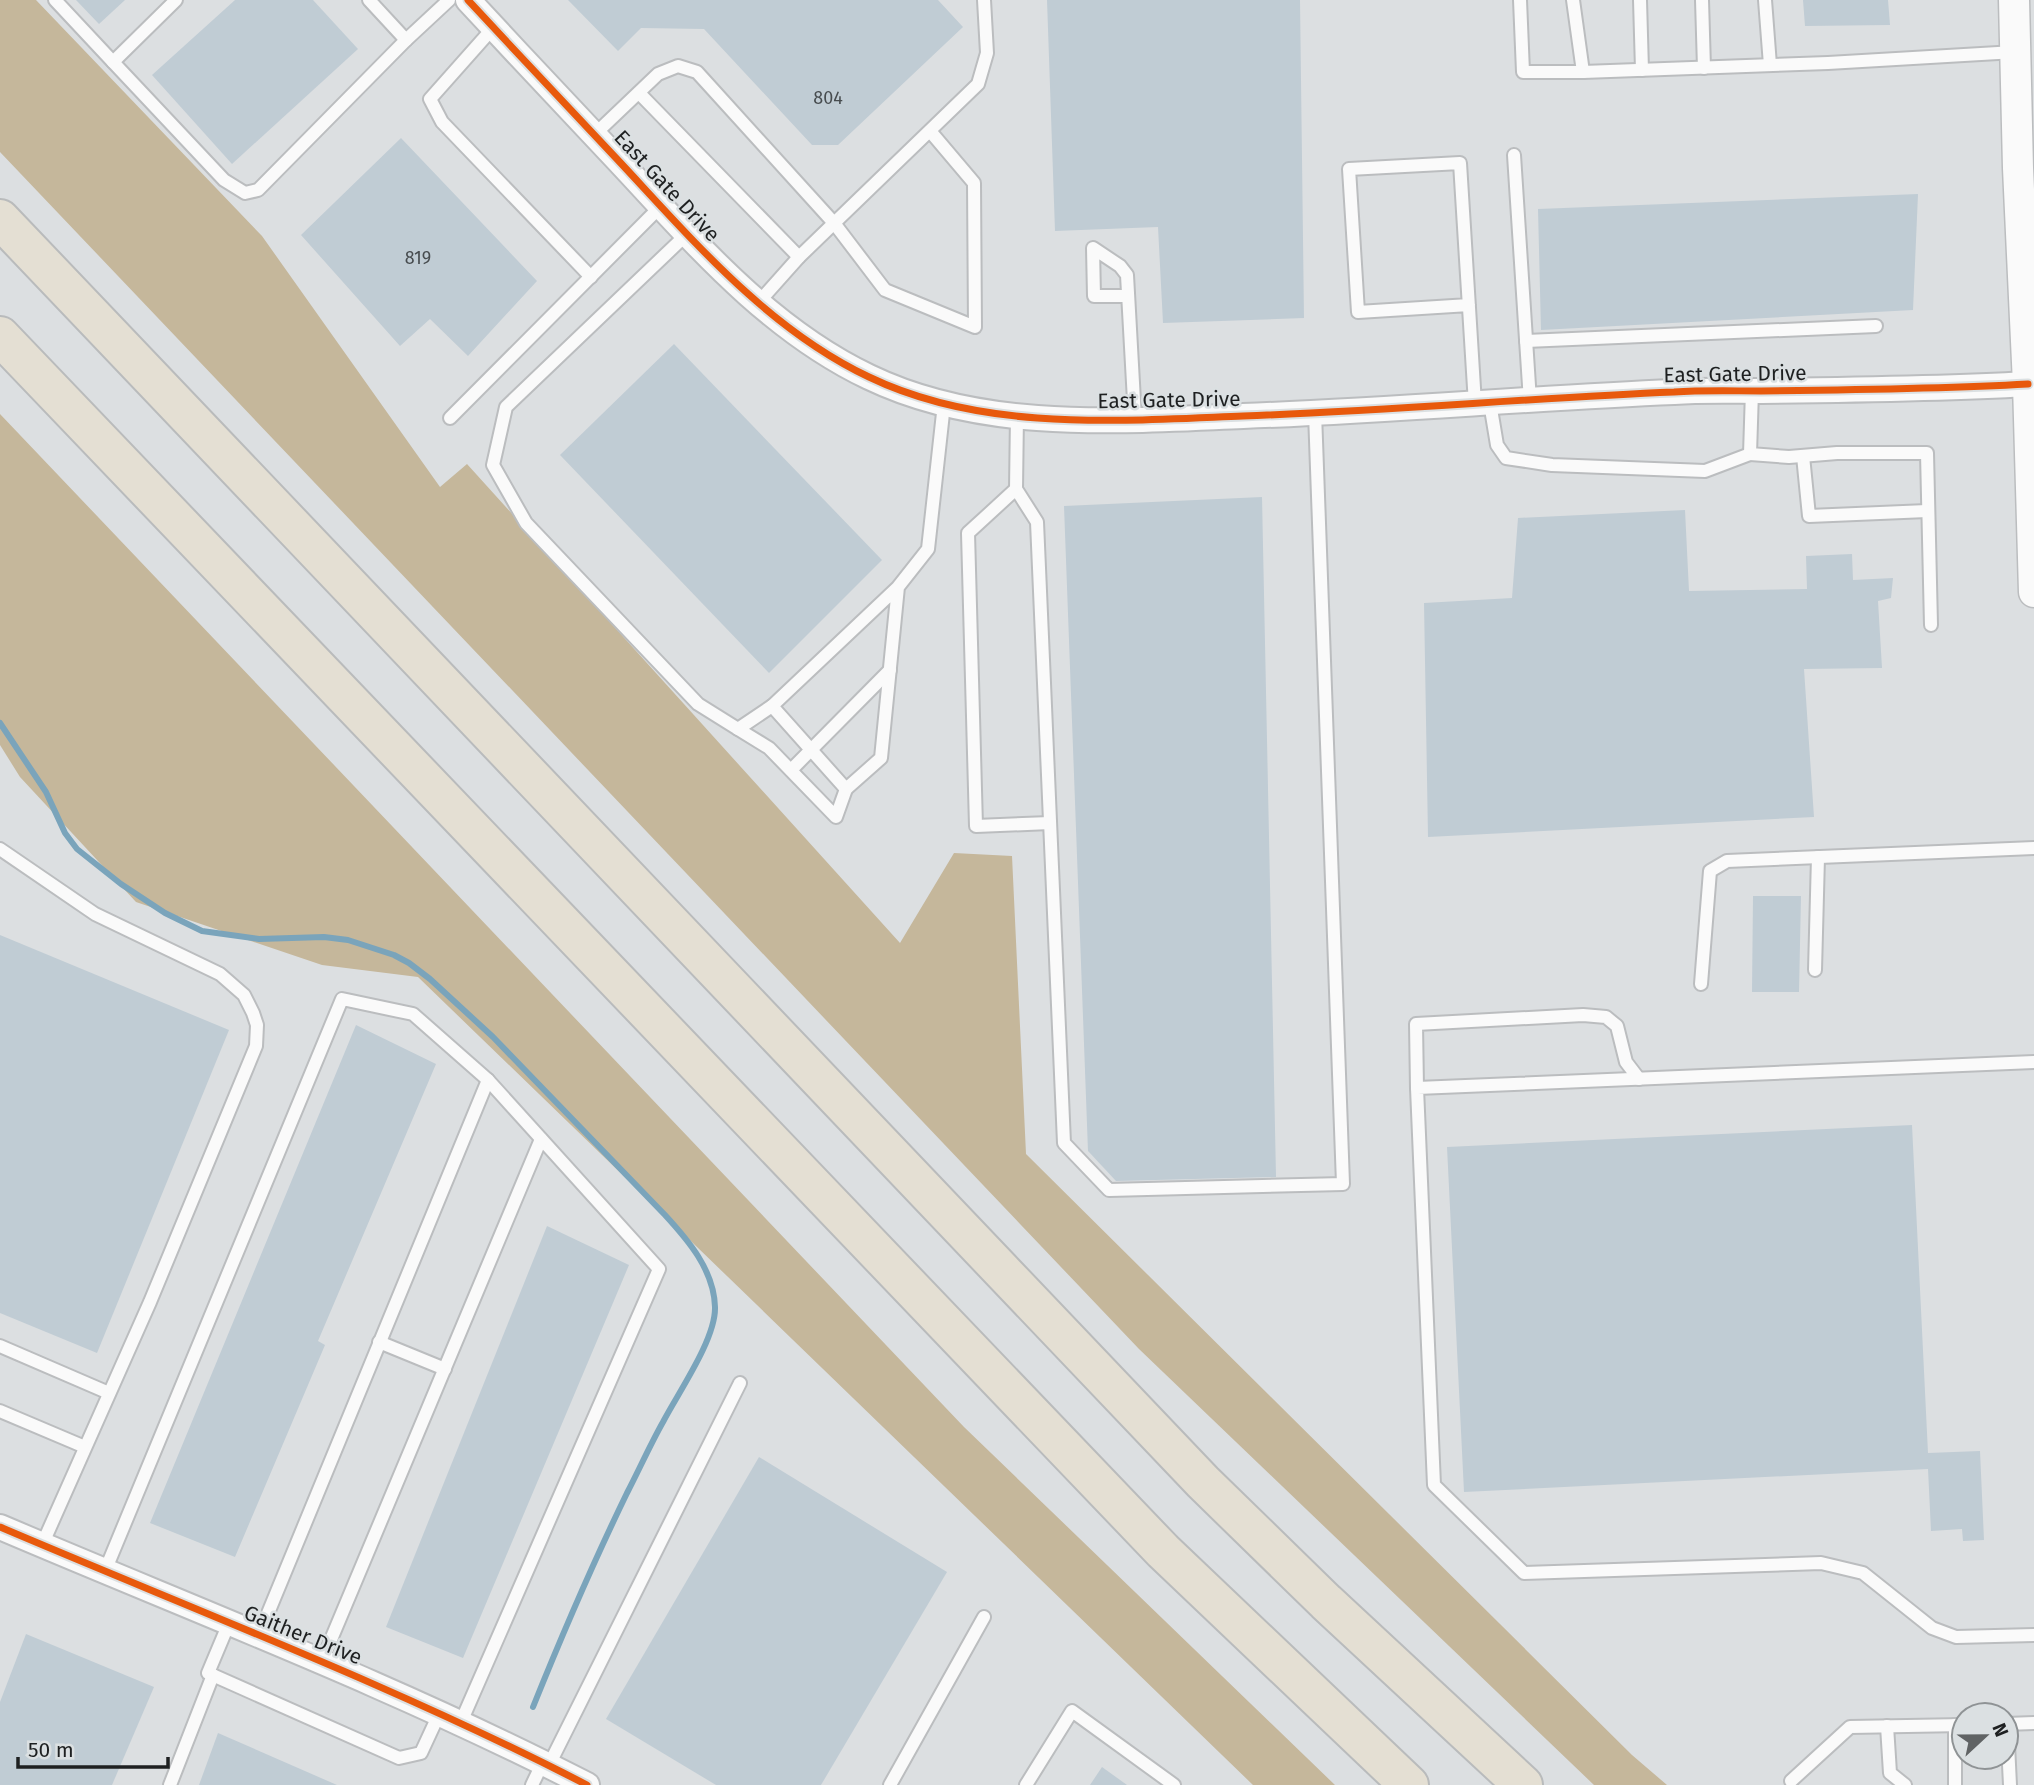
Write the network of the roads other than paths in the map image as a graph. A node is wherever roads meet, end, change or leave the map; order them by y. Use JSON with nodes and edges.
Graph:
{"nodes":[{"id":1,"x":55,"y":0,"type":"edge"},
{"id":2,"x":176,"y":0,"type":"edge"},
{"id":3,"x":369,"y":0,"type":"edge"},
{"id":4,"x":449,"y":0,"type":"edge"},
{"id":5,"x":468,"y":0,"type":"edge"},
{"id":6,"x":984,"y":0,"type":"edge"},
{"id":7,"x":1520,"y":0,"type":"edge"},
{"id":8,"x":1573,"y":0,"type":"edge"},
{"id":9,"x":1640,"y":0,"type":"edge"},
{"id":10,"x":1702,"y":0,"type":"edge"},
{"id":11,"x":1765,"y":0,"type":"edge"},
{"id":12,"x":2014,"y":0,"type":"edge"},
{"id":13,"x":493,"y":28,"type":"junction"},
{"id":14,"x":406,"y":40,"type":"junction"},
{"id":15,"x":2015,"y":52,"type":"junction"},
{"id":16,"x":113,"y":62,"type":"junction"},
{"id":17,"x":1770,"y":65,"type":"junction"},
{"id":18,"x":1704,"y":68,"type":"junction"},
{"id":19,"x":1642,"y":70,"type":"junction"},
{"id":20,"x":1583,"y":72,"type":"junction"},
{"id":21,"x":639,"y":93,"type":"junction"},
{"id":22,"x":930,"y":131,"type":"junction"},
{"id":23,"x":594,"y":135,"type":"junction"},
{"id":24,"x":1514,"y":155,"type":"dead end"},
{"id":25,"x":660,"y":206,"type":"junction"},
{"id":26,"x":0,"y":219,"type":"edge"},
{"id":27,"x":834,"y":223,"type":"junction"},
{"id":28,"x":687,"y":234,"type":"junction"},
{"id":29,"x":799,"y":257,"type":"junction"},
{"id":30,"x":591,"y":277,"type":"junction"},
{"id":31,"x":1128,"y":296,"type":"dead end"},
{"id":32,"x":758,"y":303,"type":"junction"},
{"id":33,"x":1469,"y":305,"type":"junction"},
{"id":34,"x":1876,"y":326,"type":"dead end"},
{"id":35,"x":0,"y":336,"type":"edge"},
{"id":36,"x":1526,"y":341,"type":"junction"},
{"id":37,"x":2028,"y":384,"type":"junction"},
{"id":38,"x":1752,"y":391,"type":"junction"},
{"id":39,"x":1530,"y":401,"type":"junction"},
{"id":40,"x":944,"y":404,"type":"junction"},
{"id":41,"x":1483,"y":404,"type":"junction"},
{"id":42,"x":1315,"y":413,"type":"junction"},
{"id":43,"x":1017,"y":415,"type":"junction"},
{"id":44,"x":450,"y":418,"type":"dead end"},
{"id":45,"x":1135,"y":419,"type":"junction"},
{"id":46,"x":1750,"y":454,"type":"junction"},
{"id":47,"x":1802,"y":456,"type":"junction"},
{"id":48,"x":1016,"y":489,"type":"junction"},
{"id":49,"x":1927,"y":511,"type":"junction"},
{"id":50,"x":898,"y":587,"type":"junction"},
{"id":51,"x":2034,"y":592,"type":"edge"},
{"id":52,"x":1931,"y":625,"type":"dead end"},
{"id":53,"x":890,"y":670,"type":"junction"},
{"id":54,"x":772,"y":706,"type":"junction"},
{"id":55,"x":738,"y":729,"type":"junction"},
{"id":56,"x":811,"y":749,"type":"junction"},
{"id":57,"x":791,"y":770,"type":"junction"},
{"id":58,"x":846,"y":789,"type":"junction"},
{"id":59,"x":1050,"y":823,"type":"junction"},
{"id":60,"x":2034,"y":848,"type":"edge"},
{"id":61,"x":0,"y":849,"type":"edge"},
{"id":62,"x":1818,"y":857,"type":"junction"},
{"id":63,"x":1815,"y":970,"type":"dead end"},
{"id":64,"x":1701,"y":984,"type":"dead end"},
{"id":65,"x":2034,"y":1062,"type":"edge"},
{"id":66,"x":1639,"y":1079,"type":"junction"},
{"id":67,"x":488,"y":1080,"type":"junction"},
{"id":68,"x":1417,"y":1088,"type":"junction"},
{"id":69,"x":541,"y":1139,"type":"junction"},
{"id":70,"x":379,"y":1342,"type":"junction"},
{"id":71,"x":0,"y":1346,"type":"edge"},
{"id":72,"x":445,"y":1368,"type":"junction"},
{"id":73,"x":740,"y":1383,"type":"dead end"},
{"id":74,"x":109,"y":1393,"type":"junction"},
{"id":75,"x":0,"y":1411,"type":"edge"},
{"id":76,"x":85,"y":1447,"type":"junction"},
{"id":77,"x":0,"y":1527,"type":"edge"},
{"id":78,"x":42,"y":1545,"type":"junction"},
{"id":79,"x":105,"y":1571,"type":"junction"},
{"id":80,"x":984,"y":1617,"type":"dead end"},
{"id":81,"x":229,"y":1623,"type":"junction"},
{"id":82,"x":2034,"y":1634,"type":"edge"},
{"id":83,"x":259,"y":1635,"type":"junction"},
{"id":84,"x":322,"y":1661,"type":"junction"},
{"id":85,"x":214,"y":1675,"type":"junction"},
{"id":86,"x":451,"y":1717,"type":"junction"},
{"id":87,"x":1950,"y":1725,"type":"edge"},
{"id":88,"x":1887,"y":1726,"type":"junction"},
{"id":89,"x":546,"y":1763,"type":"junction"},
{"id":90,"x":1791,"y":1782,"type":"dead end"},
{"id":91,"x":170,"y":1785,"type":"edge"},
{"id":92,"x":532,"y":1785,"type":"edge"},
{"id":93,"x":587,"y":1785,"type":"edge"},
{"id":94,"x":890,"y":1785,"type":"edge"},
{"id":95,"x":1026,"y":1785,"type":"edge"},
{"id":96,"x":1174,"y":1785,"type":"edge"},
{"id":97,"x":1409,"y":1785,"type":"edge"},
{"id":98,"x":1523,"y":1785,"type":"edge"},
{"id":99,"x":1905,"y":1785,"type":"edge"}],
"edges":[{"from":1,"to":16,"type":"lane"},
{"from":2,"to":16,"type":"lane"},
{"from":3,"to":14,"type":"lane"},
{"from":4,"to":14,"type":"lane"},
{"from":5,"to":13,"type":"street","name":"East Gate Drive"},
{"from":6,"to":22,"type":"lane"},
{"from":7,"to":20,"type":"lane"},
{"from":8,"to":20,"type":"lane"},
{"from":9,"to":19,"type":"lane"},
{"from":10,"to":18,"type":"lane"},
{"from":11,"to":17,"type":"lane"},
{"from":12,"to":15,"type":"street"},
{"from":13,"to":23,"type":"street","name":"East Gate Drive"},
{"from":13,"to":30,"type":"lane"},
{"from":14,"to":16,"type":"lane"},
{"from":15,"to":17,"type":"lane"},
{"from":15,"to":37,"type":"street"},
{"from":17,"to":18,"type":"lane"},
{"from":18,"to":19,"type":"lane"},
{"from":19,"to":20,"type":"lane"},
{"from":21,"to":23,"type":"lane"},
{"from":21,"to":27,"type":"lane"},
{"from":21,"to":29,"type":"lane"},
{"from":22,"to":27,"type":"lane"},
{"from":22,"to":27,"type":"lane"},
{"from":23,"to":25,"type":"street","name":"East Gate Drive"},
{"from":24,"to":36,"type":"lane"},
{"from":25,"to":28,"type":"street","name":"East Gate Drive"},
{"from":25,"to":30,"type":"lane"},
{"from":26,"to":98,"type":"highway"},
{"from":27,"to":29,"type":"lane"},
{"from":28,"to":32,"type":"street","name":"East Gate Drive"},
{"from":28,"to":55,"type":"lane"},
{"from":29,"to":32,"type":"lane"},
{"from":30,"to":44,"type":"lane"},
{"from":31,"to":45,"type":"lane"},
{"from":32,"to":40,"type":"street","name":"East Gate Drive"},
{"from":33,"to":33,"type":"lane"},
{"from":33,"to":41,"type":"lane"},
{"from":34,"to":36,"type":"lane"},
{"from":35,"to":97,"type":"highway"},
{"from":36,"to":39,"type":"lane"},
{"from":37,"to":38,"type":"street","name":"East Gate Drive"},
{"from":37,"to":51,"type":"street"},
{"from":38,"to":39,"type":"street","name":"East Gate Drive"},
{"from":38,"to":46,"type":"lane"},
{"from":39,"to":41,"type":"street","name":"East Gate Drive"},
{"from":40,"to":43,"type":"street","name":"East Gate Drive"},
{"from":40,"to":50,"type":"lane"},
{"from":41,"to":42,"type":"street","name":"East Gate Drive"},
{"from":41,"to":46,"type":"lane"},
{"from":42,"to":45,"type":"street","name":"East Gate Drive"},
{"from":42,"to":59,"type":"lane"},
{"from":43,"to":45,"type":"street","name":"East Gate Drive"},
{"from":43,"to":48,"type":"lane"},
{"from":46,"to":47,"type":"lane"},
{"from":47,"to":49,"type":"lane"},
{"from":47,"to":49,"type":"lane"},
{"from":48,"to":59,"type":"lane"},
{"from":48,"to":59,"type":"lane"},
{"from":49,"to":52,"type":"lane"},
{"from":50,"to":53,"type":"lane"},
{"from":50,"to":54,"type":"lane"},
{"from":53,"to":56,"type":"lane"},
{"from":53,"to":58,"type":"lane"},
{"from":54,"to":55,"type":"lane"},
{"from":54,"to":56,"type":"lane"},
{"from":55,"to":57,"type":"lane"},
{"from":56,"to":57,"type":"lane"},
{"from":56,"to":58,"type":"lane"},
{"from":57,"to":58,"type":"lane"},
{"from":60,"to":62,"type":"lane"},
{"from":61,"to":74,"type":"lane"},
{"from":62,"to":63,"type":"lane"},
{"from":62,"to":64,"type":"lane"},
{"from":65,"to":66,"type":"lane"},
{"from":66,"to":68,"type":"lane"},
{"from":66,"to":68,"type":"lane"},
{"from":67,"to":69,"type":"lane"},
{"from":67,"to":70,"type":"lane"},
{"from":67,"to":79,"type":"lane"},
{"from":68,"to":82,"type":"lane"},
{"from":69,"to":72,"type":"lane"},
{"from":69,"to":86,"type":"lane"},
{"from":70,"to":72,"type":"lane"},
{"from":70,"to":83,"type":"lane"},
{"from":71,"to":74,"type":"lane"},
{"from":72,"to":84,"type":"lane"},
{"from":73,"to":89,"type":"lane"},
{"from":74,"to":76,"type":"lane"},
{"from":75,"to":76,"type":"lane"},
{"from":76,"to":78,"type":"lane"},
{"from":77,"to":78,"type":"street","name":"Gaither Drive"},
{"from":78,"to":79,"type":"street","name":"Gaither Drive"},
{"from":79,"to":81,"type":"street","name":"Gaither Drive"},
{"from":80,"to":94,"type":"lane"},
{"from":81,"to":83,"type":"street","name":"Gaither Drive"},
{"from":81,"to":85,"type":"lane"},
{"from":83,"to":84,"type":"street","name":"Gaither Drive"},
{"from":84,"to":86,"type":"street","name":"Gaither Drive"},
{"from":85,"to":86,"type":"lane"},
{"from":85,"to":91,"type":"lane"},
{"from":86,"to":89,"type":"street","name":"Gaither Drive"},
{"from":87,"to":88,"type":"lane"},
{"from":88,"to":90,"type":"lane"},
{"from":88,"to":99,"type":"lane"},
{"from":89,"to":92,"type":"lane"},
{"from":89,"to":93,"type":"street","name":"Gaither Drive"},
{"from":95,"to":96,"type":"lane"}]}
